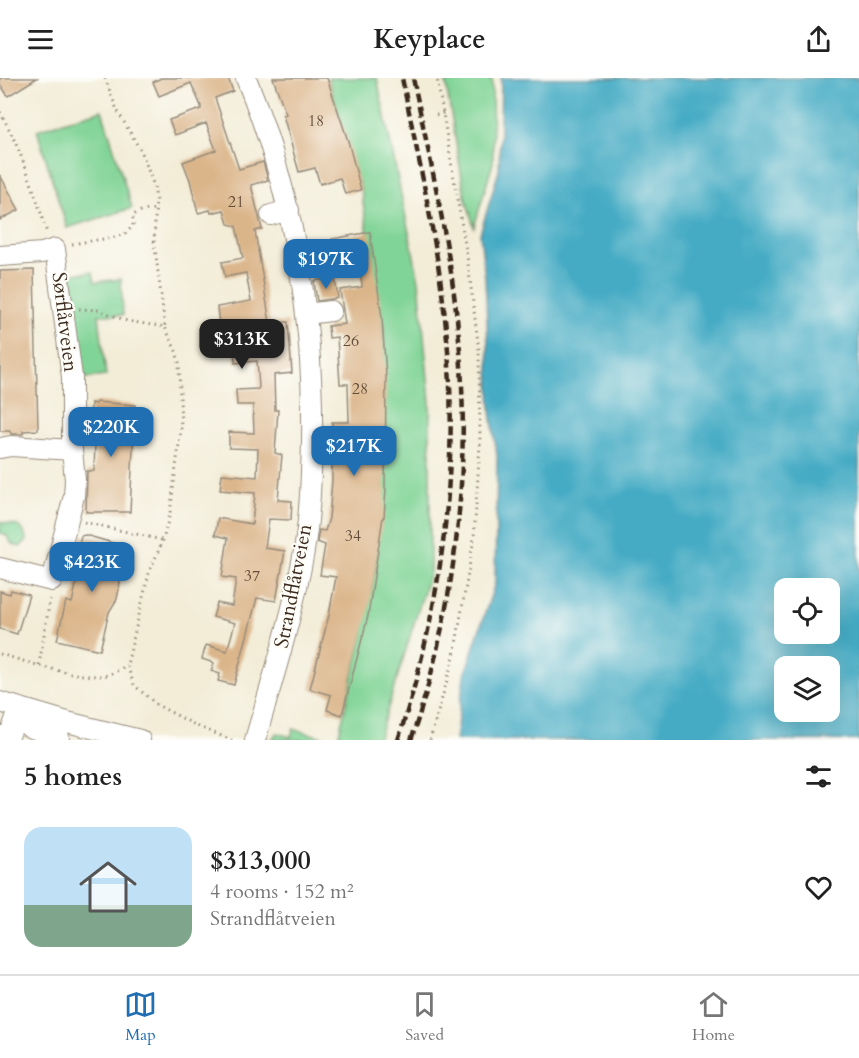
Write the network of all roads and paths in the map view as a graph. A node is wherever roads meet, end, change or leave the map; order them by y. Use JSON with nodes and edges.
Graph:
{"nodes":[{"id":1,"x":105,"y":78,"type":"edge"},
{"id":2,"x":437,"y":78,"type":"edge"},
{"id":3,"x":253,"y":80,"type":"edge"},
{"id":4,"x":0,"y":112,"type":"edge"},
{"id":5,"x":444,"y":113,"type":"junction"},
{"id":6,"x":436,"y":115,"type":"dead end"},
{"id":7,"x":156,"y":209,"type":"junction"},
{"id":8,"x":55,"y":249,"type":"junction"},
{"id":9,"x":0,"y":256,"type":"edge"},
{"id":10,"x":64,"y":310,"type":"junction"},
{"id":11,"x":331,"y":311,"type":"dead end"},
{"id":12,"x":165,"y":327,"type":"junction"},
{"id":13,"x":307,"y":328,"type":"junction"},
{"id":14,"x":0,"y":448,"type":"edge"},
{"id":15,"x":72,"y":450,"type":"junction"},
{"id":16,"x":68,"y":520,"type":"junction"},
{"id":17,"x":163,"y":540,"type":"junction"},
{"id":18,"x":0,"y":568,"type":"edge"},
{"id":19,"x":52,"y":581,"type":"junction"},
{"id":20,"x":0,"y":654,"type":"edge"},
{"id":21,"x":39,"y":665,"type":"junction"},
{"id":22,"x":127,"y":665,"type":"junction"},
{"id":23,"x":0,"y":702,"type":"edge"},
{"id":24,"x":27,"y":722,"type":"edge"},
{"id":25,"x":91,"y":734,"type":"edge"},
{"id":26,"x":0,"y":736,"type":"edge"},
{"id":27,"x":58,"y":737,"type":"dead end"},
{"id":28,"x":140,"y":740,"type":"edge"},
{"id":29,"x":232,"y":740,"type":"edge"},
{"id":30,"x":255,"y":740,"type":"edge"},
{"id":31,"x":430,"y":740,"type":"edge"}],
"edges":[{"from":1,"to":7,"type":"path"},
{"from":2,"to":5,"type":"path"},
{"from":3,"to":13,"type":"street","name":"Strandflåtveien"},
{"from":4,"to":8,"type":"path"},
{"from":5,"to":6,"type":"path"},
{"from":5,"to":31,"type":"path"},
{"from":7,"to":8,"type":"path"},
{"from":7,"to":12,"type":"path"},
{"from":8,"to":9,"type":"street","name":"Sørflåtveien"},
{"from":8,"to":10,"type":"street","name":"Sørflåtveien"},
{"from":10,"to":12,"type":"path"},
{"from":10,"to":15,"type":"street","name":"Sørflåtveien"},
{"from":11,"to":13,"type":"street"},
{"from":12,"to":17,"type":"path"},
{"from":13,"to":30,"type":"street","name":"Strandflåtveien"},
{"from":14,"to":15,"type":"street"},
{"from":15,"to":16,"type":"street","name":"Sørflåtveien"},
{"from":16,"to":17,"type":"path"},
{"from":16,"to":19,"type":"street","name":"Sørflåtveien"},
{"from":17,"to":22,"type":"path"},
{"from":18,"to":19,"type":"street"},
{"from":19,"to":21,"type":"path"},
{"from":20,"to":21,"type":"path"},
{"from":21,"to":22,"type":"path"},
{"from":22,"to":29,"type":"path"},
{"from":23,"to":24,"type":"street"},
{"from":24,"to":25,"type":"street"},
{"from":24,"to":26,"type":"street"},
{"from":24,"to":27,"type":"street"},
{"from":25,"to":28,"type":"street"}]}
